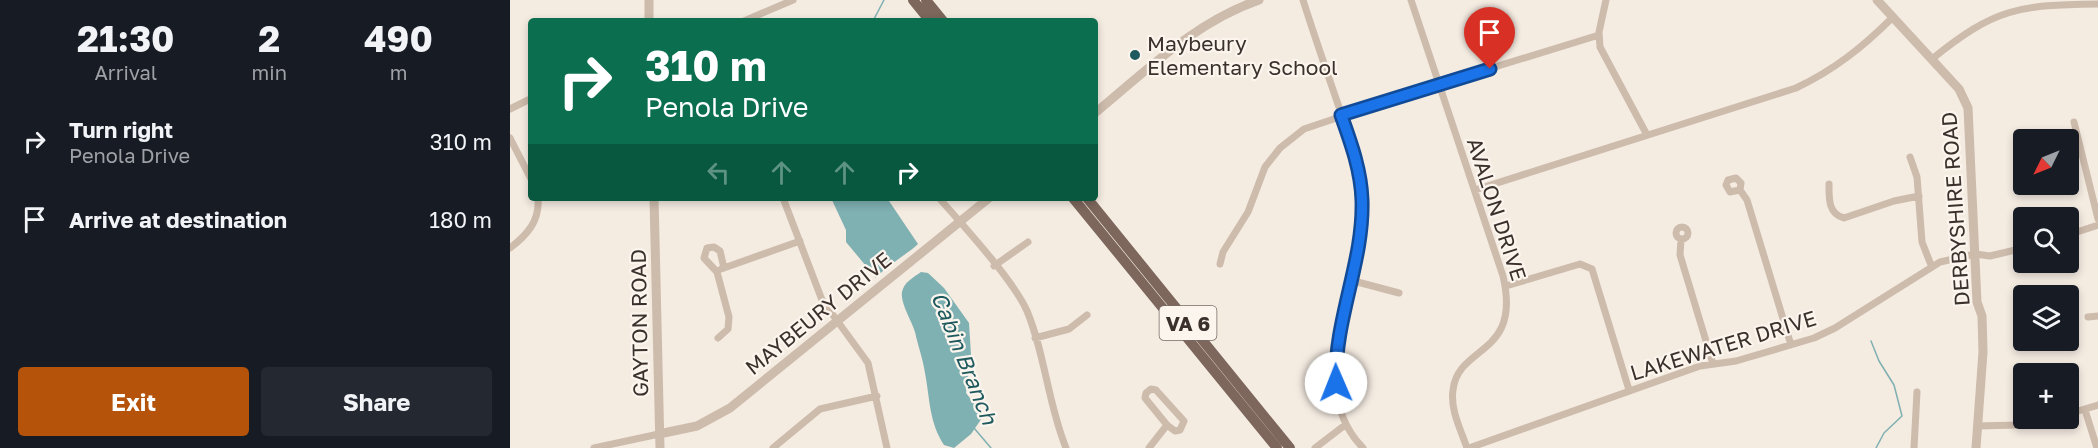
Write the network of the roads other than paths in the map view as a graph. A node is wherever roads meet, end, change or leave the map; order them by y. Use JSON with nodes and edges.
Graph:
{"nodes":[{"id":1,"x":649,"y":0,"type":"edge"},
{"id":2,"x":793,"y":0,"type":"edge"},
{"id":3,"x":913,"y":0,"type":"edge"},
{"id":4,"x":926,"y":0,"type":"edge"},
{"id":5,"x":1259,"y":0,"type":"edge"},
{"id":6,"x":1303,"y":0,"type":"edge"},
{"id":7,"x":1411,"y":0,"type":"edge"},
{"id":8,"x":1606,"y":0,"type":"edge"},
{"id":9,"x":1877,"y":0,"type":"edge"},
{"id":10,"x":2065,"y":2,"type":"edge"},
{"id":11,"x":2098,"y":4,"type":"edge"},
{"id":12,"x":1893,"y":17,"type":"junction"},
{"id":13,"x":650,"y":18,"type":"edge"},
{"id":14,"x":751,"y":18,"type":"edge"},
{"id":15,"x":928,"y":18,"type":"edge"},
{"id":16,"x":941,"y":18,"type":"edge"},
{"id":17,"x":1599,"y":35,"type":"junction"},
{"id":18,"x":1932,"y":59,"type":"junction"},
{"id":19,"x":1439,"y":84,"type":"junction"},
{"id":20,"x":528,"y":100,"type":"dead end"},
{"id":21,"x":510,"y":109,"type":"edge"},
{"id":22,"x":1098,"y":111,"type":"edge"},
{"id":23,"x":1341,"y":115,"type":"junction"},
{"id":24,"x":2074,"y":122,"type":"dead end"},
{"id":25,"x":1647,"y":135,"type":"junction"},
{"id":26,"x":510,"y":138,"type":"edge"},
{"id":27,"x":512,"y":149,"type":"edge"},
{"id":28,"x":1910,"y":157,"type":"dead end"},
{"id":29,"x":528,"y":174,"type":"edge"},
{"id":30,"x":1829,"y":184,"type":"dead end"},
{"id":31,"x":1475,"y":190,"type":"junction"},
{"id":32,"x":1740,"y":190,"type":"dead end"},
{"id":33,"x":1918,"y":196,"type":"junction"},
{"id":34,"x":538,"y":201,"type":"edge"},
{"id":35,"x":654,"y":201,"type":"edge"},
{"id":36,"x":784,"y":201,"type":"edge"},
{"id":37,"x":942,"y":201,"type":"edge"},
{"id":38,"x":985,"y":201,"type":"edge"},
{"id":39,"x":1075,"y":201,"type":"edge"},
{"id":40,"x":1089,"y":201,"type":"edge"},
{"id":41,"x":2098,"y":219,"type":"edge"},
{"id":42,"x":959,"y":222,"type":"junction"},
{"id":43,"x":2098,"y":225,"type":"edge"},
{"id":44,"x":2079,"y":231,"type":"edge"},
{"id":45,"x":1681,"y":239,"type":"dead end"},
{"id":46,"x":800,"y":242,"type":"junction"},
{"id":47,"x":1028,"y":242,"type":"dead end"},
{"id":48,"x":510,"y":248,"type":"edge"},
{"id":49,"x":2013,"y":251,"type":"edge"},
{"id":50,"x":1976,"y":254,"type":"junction"},
{"id":51,"x":1220,"y":264,"type":"dead end"},
{"id":52,"x":1931,"y":265,"type":"junction"},
{"id":53,"x":994,"y":266,"type":"junction"},
{"id":54,"x":724,"y":268,"type":"junction"},
{"id":55,"x":717,"y":272,"type":"junction"},
{"id":56,"x":1350,"y":280,"type":"junction"},
{"id":57,"x":1506,"y":286,"type":"junction"},
{"id":58,"x":1399,"y":293,"type":"dead end"},
{"id":59,"x":1087,"y":315,"type":"dead end"},
{"id":60,"x":2098,"y":316,"type":"edge"},
{"id":61,"x":2088,"y":317,"type":"dead end"},
{"id":62,"x":837,"y":321,"type":"junction"},
{"id":63,"x":718,"y":338,"type":"dead end"},
{"id":64,"x":1035,"y":338,"type":"junction"},
{"id":65,"x":1791,"y":345,"type":"junction"},
{"id":66,"x":1713,"y":364,"type":"junction"},
{"id":67,"x":1629,"y":390,"type":"junction"},
{"id":68,"x":1917,"y":392,"type":"dead end"},
{"id":69,"x":877,"y":396,"type":"junction"},
{"id":70,"x":2098,"y":405,"type":"edge"},
{"id":71,"x":2085,"y":410,"type":"junction"},
{"id":72,"x":2079,"y":411,"type":"edge"},
{"id":73,"x":1345,"y":424,"type":"junction"},
{"id":74,"x":1167,"y":425,"type":"junction"},
{"id":75,"x":2013,"y":425,"type":"edge"},
{"id":76,"x":1977,"y":426,"type":"junction"},
{"id":77,"x":659,"y":434,"type":"junction"},
{"id":78,"x":594,"y":448,"type":"edge"},
{"id":79,"x":660,"y":448,"type":"edge"},
{"id":80,"x":773,"y":448,"type":"edge"},
{"id":81,"x":887,"y":448,"type":"edge"},
{"id":82,"x":1066,"y":448,"type":"edge"},
{"id":83,"x":1149,"y":448,"type":"edge"},
{"id":84,"x":1276,"y":448,"type":"edge"},
{"id":85,"x":1290,"y":448,"type":"edge"},
{"id":86,"x":1315,"y":448,"type":"edge"},
{"id":87,"x":1363,"y":448,"type":"edge"},
{"id":88,"x":1468,"y":448,"type":"edge"},
{"id":89,"x":1914,"y":448,"type":"edge"},
{"id":90,"x":1976,"y":448,"type":"edge"},
{"id":91,"x":2097,"y":448,"type":"edge"}],
"edges":[{"from":1,"to":13,"type":"street"},
{"from":2,"to":14,"type":"street"},
{"from":3,"to":15,"type":"main road"},
{"from":4,"to":16,"type":"main road"},
{"from":5,"to":22,"type":"street"},
{"from":6,"to":23,"type":"street"},
{"from":7,"to":19,"type":"street","name":"AVALON DRIVE"},
{"from":8,"to":17,"type":"street"},
{"from":9,"to":12,"type":"street","name":"DERBYSHIRE ROAD"},
{"from":10,"to":11,"type":"street"},
{"from":10,"to":18,"type":"street"},
{"from":12,"to":18,"type":"street","name":"DERBYSHIRE ROAD"},
{"from":12,"to":25,"type":"street"},
{"from":17,"to":19,"type":"street"},
{"from":17,"to":25,"type":"street"},
{"from":18,"to":50,"type":"street","name":"DERBYSHIRE ROAD"},
{"from":19,"to":23,"type":"street"},
{"from":19,"to":31,"type":"street","name":"AVALON DRIVE"},
{"from":20,"to":21,"type":"street"},
{"from":23,"to":51,"type":"street"},
{"from":23,"to":56,"type":"street"},
{"from":24,"to":41,"type":"street"},
{"from":25,"to":31,"type":"street"},
{"from":26,"to":27,"type":"street"},
{"from":27,"to":29,"type":"street"},
{"from":28,"to":33,"type":"street"},
{"from":30,"to":33,"type":"street"},
{"from":31,"to":57,"type":"street","name":"AVALON DRIVE"},
{"from":32,"to":65,"type":"street"},
{"from":33,"to":52,"type":"street"},
{"from":34,"to":48,"type":"street"},
{"from":35,"to":77,"type":"street","name":"GAYTON ROAD"},
{"from":36,"to":46,"type":"street"},
{"from":37,"to":42,"type":"street"},
{"from":38,"to":42,"type":"street","name":"MAYBEURY DRIVE"},
{"from":39,"to":84,"type":"main road","number":"VA 6"},
{"from":40,"to":85,"type":"main road","number":"VA 6"},
{"from":42,"to":53,"type":"street"},
{"from":42,"to":62,"type":"street","name":"MAYBEURY DRIVE"},
{"from":43,"to":44,"type":"street"},
{"from":45,"to":66,"type":"street"},
{"from":46,"to":54,"type":"street"},
{"from":46,"to":62,"type":"street"},
{"from":47,"to":53,"type":"street"},
{"from":49,"to":50,"type":"street","name":"LAKEWATER DRIVE"},
{"from":50,"to":52,"type":"street","name":"LAKEWATER DRIVE"},
{"from":50,"to":76,"type":"street","name":"DERBYSHIRE ROAD"},
{"from":52,"to":65,"type":"street","name":"LAKEWATER DRIVE"},
{"from":53,"to":64,"type":"street"},
{"from":54,"to":55,"type":"street"},
{"from":54,"to":55,"type":"street"},
{"from":55,"to":63,"type":"street"},
{"from":56,"to":58,"type":"street"},
{"from":56,"to":73,"type":"street"},
{"from":57,"to":67,"type":"street"},
{"from":57,"to":88,"type":"street","name":"AVALON DRIVE"},
{"from":59,"to":64,"type":"street"},
{"from":60,"to":61,"type":"street"},
{"from":62,"to":69,"type":"street"},
{"from":62,"to":77,"type":"street","name":"MAYBEURY DRIVE"},
{"from":64,"to":82,"type":"street"},
{"from":65,"to":66,"type":"street","name":"LAKEWATER DRIVE"},
{"from":66,"to":67,"type":"street","name":"LAKEWATER DRIVE"},
{"from":67,"to":88,"type":"street","name":"LAKEWATER DRIVE"},
{"from":68,"to":89,"type":"street"},
{"from":69,"to":80,"type":"street"},
{"from":69,"to":81,"type":"street"},
{"from":70,"to":71,"type":"street"},
{"from":71,"to":72,"type":"street"},
{"from":71,"to":91,"type":"street"},
{"from":73,"to":86,"type":"street"},
{"from":73,"to":87,"type":"street"},
{"from":74,"to":74,"type":"street"},
{"from":74,"to":83,"type":"street"},
{"from":75,"to":76,"type":"street"},
{"from":76,"to":90,"type":"street","name":"DERBYSHIRE ROAD"},
{"from":77,"to":78,"type":"street"},
{"from":77,"to":79,"type":"street","name":"GAYTON ROAD"}]}
